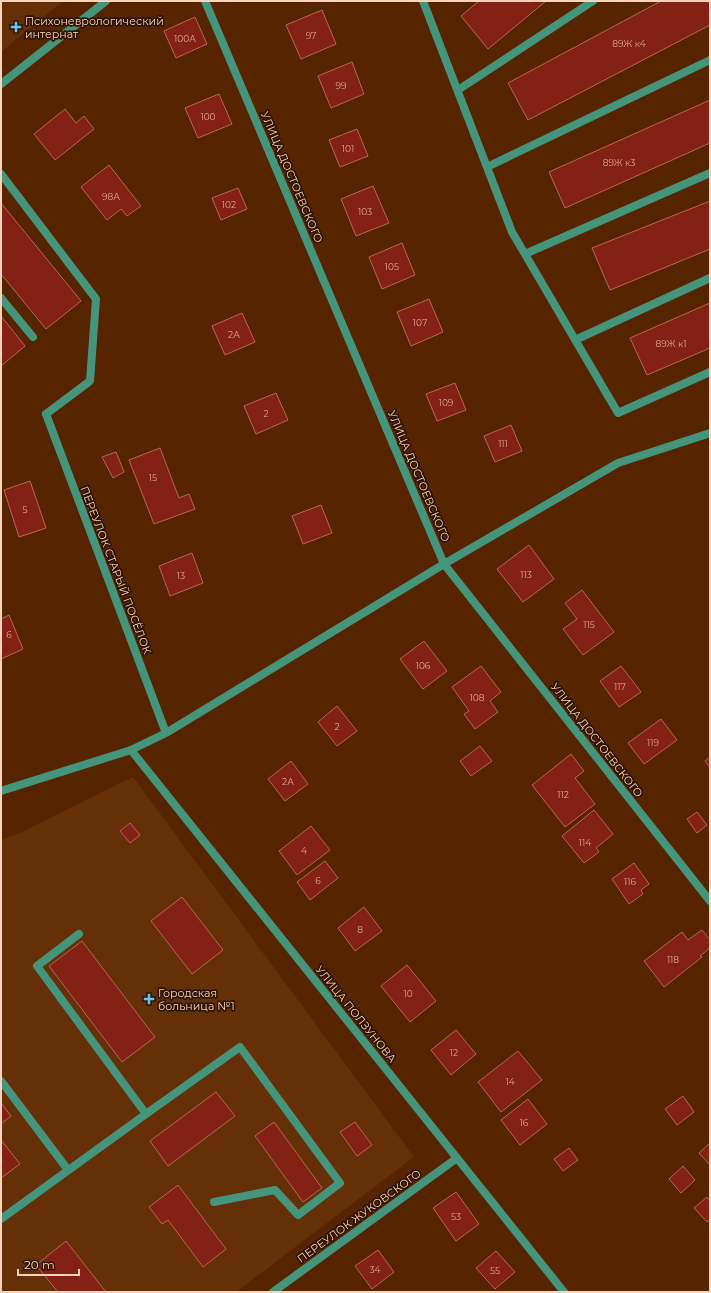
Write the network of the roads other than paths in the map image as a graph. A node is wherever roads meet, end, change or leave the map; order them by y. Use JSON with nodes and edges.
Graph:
{"nodes":[{"id":1,"x":106,"y":1,"type":"edge"},
{"id":2,"x":205,"y":1,"type":"edge"},
{"id":3,"x":423,"y":1,"type":"edge"},
{"id":4,"x":593,"y":1,"type":"edge"},
{"id":5,"x":710,"y":60,"type":"edge"},
{"id":6,"x":1,"y":84,"type":"edge"},
{"id":7,"x":458,"y":90,"type":"junction"},
{"id":8,"x":487,"y":167,"type":"junction"},
{"id":9,"x":710,"y":173,"type":"edge"},
{"id":10,"x":1,"y":174,"type":"edge"},
{"id":11,"x":525,"y":254,"type":"junction"},
{"id":12,"x":710,"y":278,"type":"edge"},
{"id":13,"x":1,"y":298,"type":"edge"},
{"id":14,"x":33,"y":337,"type":"dead end"},
{"id":15,"x":575,"y":340,"type":"junction"},
{"id":16,"x":710,"y":372,"type":"edge"},
{"id":17,"x":710,"y":433,"type":"edge"},
{"id":18,"x":444,"y":564,"type":"junction"},
{"id":19,"x":166,"y":733,"type":"junction"},
{"id":20,"x":131,"y":750,"type":"junction"},
{"id":21,"x":1,"y":791,"type":"edge"},
{"id":22,"x":710,"y":901,"type":"edge"},
{"id":23,"x":79,"y":934,"type":"dead end"},
{"id":24,"x":1,"y":1082,"type":"edge"},
{"id":25,"x":146,"y":1114,"type":"junction"},
{"id":26,"x":457,"y":1158,"type":"junction"},
{"id":27,"x":68,"y":1170,"type":"junction"},
{"id":28,"x":214,"y":1202,"type":"dead end"},
{"id":29,"x":1,"y":1219,"type":"edge"},
{"id":30,"x":274,"y":1292,"type":"edge"},
{"id":31,"x":564,"y":1292,"type":"edge"}],
"edges":[{"from":1,"to":6,"type":"street"},
{"from":2,"to":18,"type":"street","name":"УЛИЦА ДОСТОЕВСКОГО"},
{"from":3,"to":7,"type":"street"},
{"from":4,"to":7,"type":"street"},
{"from":5,"to":8,"type":"street"},
{"from":7,"to":8,"type":"street"},
{"from":8,"to":11,"type":"street"},
{"from":9,"to":11,"type":"street"},
{"from":10,"to":19,"type":"street","name":"ПЕРЕУЛОК СТАРЫЙ ПОСЁЛОК"},
{"from":11,"to":15,"type":"street"},
{"from":12,"to":15,"type":"street"},
{"from":13,"to":14,"type":"street"},
{"from":15,"to":16,"type":"street"},
{"from":17,"to":18,"type":"street"},
{"from":18,"to":19,"type":"street"},
{"from":18,"to":22,"type":"street","name":"УЛИЦА ДОСТОЕВСКОГО"},
{"from":19,"to":20,"type":"street"},
{"from":20,"to":21,"type":"street"},
{"from":20,"to":26,"type":"street","name":"УЛИЦА ПОЛЗУНОВА"},
{"from":23,"to":25,"type":"street"},
{"from":24,"to":27,"type":"street"},
{"from":25,"to":27,"type":"street"},
{"from":25,"to":28,"type":"street"},
{"from":26,"to":30,"type":"street","name":"ПЕРЕУЛОК ЖУКОВСКОГО"},
{"from":26,"to":31,"type":"street","name":"УЛИЦА ПОЛЗУНОВА"},
{"from":27,"to":29,"type":"street"}]}
